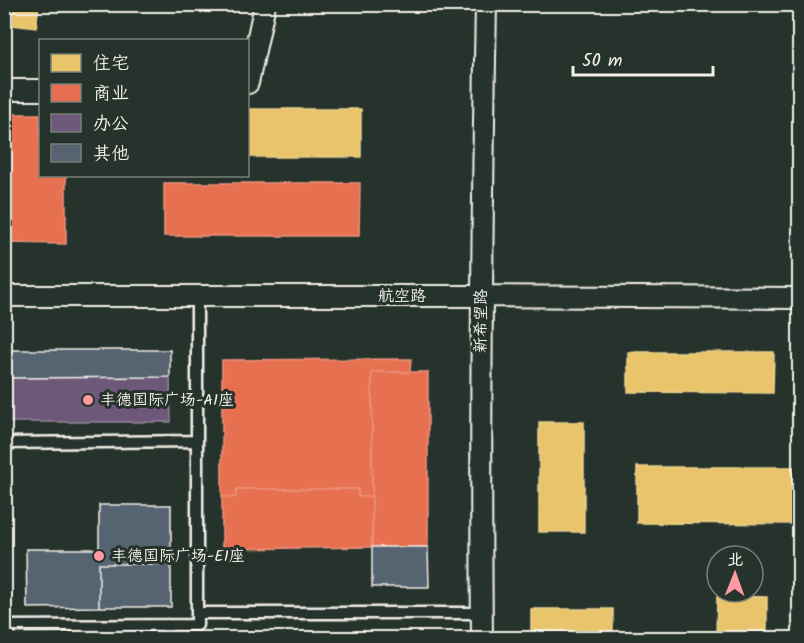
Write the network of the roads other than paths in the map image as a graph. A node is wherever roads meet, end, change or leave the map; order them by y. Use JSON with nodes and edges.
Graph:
{"nodes":[{"id":1,"x":265,"y":4,"type":"edge"},
{"id":2,"x":486,"y":4,"type":"edge"},
{"id":3,"x":249,"y":78,"type":"edge"},
{"id":4,"x":4,"y":90,"type":"edge"},
{"id":5,"x":39,"y":90,"type":"edge"},
{"id":6,"x":4,"y":296,"type":"edge"},
{"id":7,"x":481,"y":296,"type":"junction"},
{"id":8,"x":197,"y":297,"type":"junction"},
{"id":9,"x":800,"y":298,"type":"edge"},
{"id":10,"x":197,"y":441,"type":"junction"},
{"id":11,"x":4,"y":443,"type":"edge"},
{"id":12,"x":197,"y":613,"type":"junction"},
{"id":13,"x":482,"y":613,"type":"junction"},
{"id":14,"x":167,"y":625,"type":"junction"},
{"id":15,"x":4,"y":626,"type":"edge"},
{"id":16,"x":167,"y":639,"type":"edge"},
{"id":17,"x":482,"y":639,"type":"edge"}],
"edges":[{"from":1,"to":3,"type":"street"},
{"from":2,"to":7,"type":"street","name":"新希望路"},
{"from":4,"to":5,"type":"street"},
{"from":6,"to":8,"type":"street","name":"航空路"},
{"from":7,"to":8,"type":"street","name":"航空路"},
{"from":7,"to":9,"type":"street","name":"航空路"},
{"from":7,"to":13,"type":"street","name":"新希望路"},
{"from":8,"to":10,"type":"lane"},
{"from":10,"to":11,"type":"lane"},
{"from":10,"to":12,"type":"lane"},
{"from":12,"to":13,"type":"lane"},
{"from":12,"to":14,"type":"lane"},
{"from":13,"to":17,"type":"street","name":"新希望路"},
{"from":14,"to":15,"type":"lane"},
{"from":14,"to":16,"type":"lane"}]}
